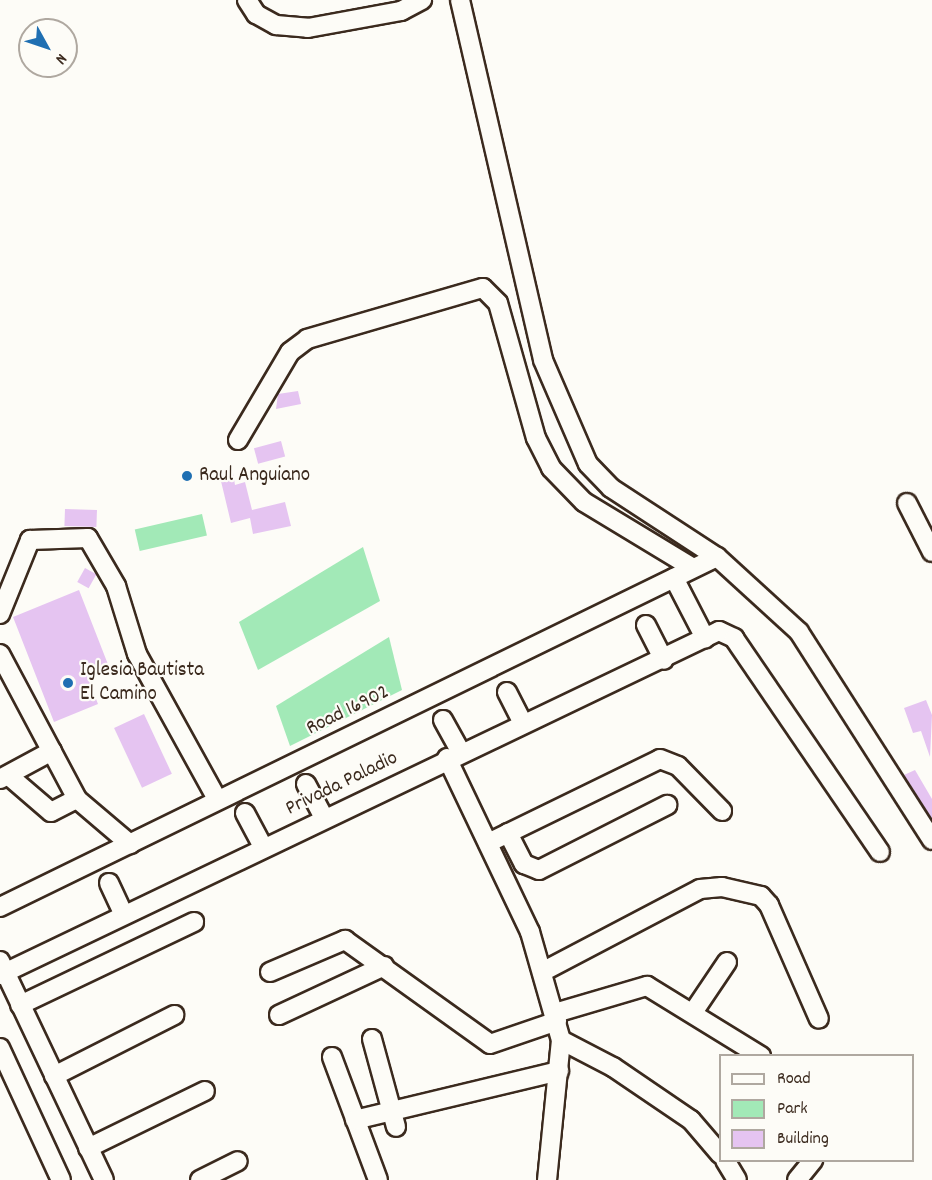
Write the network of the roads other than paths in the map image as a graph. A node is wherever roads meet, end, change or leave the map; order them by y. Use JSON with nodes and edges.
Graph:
{"nodes":[{"id":1,"x":247,"y":0,"type":"edge"},
{"id":2,"x":422,"y":0,"type":"edge"},
{"id":3,"x":460,"y":0,"type":"edge"},
{"id":4,"x":238,"y":440,"type":"dead end"},
{"id":5,"x":907,"y":503,"type":"dead end"},
{"id":6,"x":932,"y":552,"type":"edge"},
{"id":7,"x":717,"y":557,"type":"junction"},
{"id":8,"x":693,"y":568,"type":"junction"},
{"id":9,"x":674,"y":578,"type":"junction"},
{"id":10,"x":0,"y":614,"type":"edge"},
{"id":11,"x":646,"y":625,"type":"dead end"},
{"id":12,"x":705,"y":638,"type":"junction"},
{"id":13,"x":0,"y":654,"type":"edge"},
{"id":14,"x":664,"y":660,"type":"junction"},
{"id":15,"x":507,"y":692,"type":"dead end"},
{"id":16,"x":443,"y":720,"type":"dead end"},
{"id":17,"x":523,"y":723,"type":"junction"},
{"id":18,"x":52,"y":751,"type":"junction"},
{"id":19,"x":454,"y":754,"type":"junction"},
{"id":20,"x":5,"y":777,"type":"edge"},
{"id":21,"x":306,"y":784,"type":"dead end"},
{"id":22,"x":77,"y":799,"type":"junction"},
{"id":23,"x":217,"y":800,"type":"junction"},
{"id":24,"x":668,"y":805,"type":"dead end"},
{"id":25,"x":722,"y":811,"type":"dead end"},
{"id":26,"x":245,"y":813,"type":"dead end"},
{"id":27,"x":324,"y":818,"type":"junction"},
{"id":28,"x":507,"y":833,"type":"junction"},
{"id":29,"x":932,"y":840,"type":"edge"},
{"id":30,"x":488,"y":843,"type":"junction"},
{"id":31,"x":130,"y":844,"type":"junction"},
{"id":32,"x":263,"y":848,"type":"junction"},
{"id":33,"x":880,"y":852,"type":"dead end"},
{"id":34,"x":109,"y":883,"type":"dead end"},
{"id":35,"x":0,"y":907,"type":"edge"},
{"id":36,"x":124,"y":915,"type":"junction"},
{"id":37,"x":194,"y":922,"type":"dead end"},
{"id":38,"x":727,"y":962,"type":"dead end"},
{"id":39,"x":384,"y":966,"type":"junction"},
{"id":40,"x":2,"y":970,"type":"edge"},
{"id":41,"x":270,"y":972,"type":"dead end"},
{"id":42,"x":542,"y":972,"type":"junction"},
{"id":43,"x":20,"y":1005,"type":"junction"},
{"id":44,"x":694,"y":1011,"type":"junction"},
{"id":45,"x":174,"y":1015,"type":"dead end"},
{"id":46,"x":279,"y":1015,"type":"dead end"},
{"id":47,"x":556,"y":1017,"type":"junction"},
{"id":48,"x":819,"y":1019,"type":"dead end"},
{"id":49,"x":372,"y":1039,"type":"dead end"},
{"id":50,"x":561,"y":1040,"type":"junction"},
{"id":51,"x":0,"y":1048,"type":"edge"},
{"id":52,"x":757,"y":1054,"type":"edge"},
{"id":53,"x":332,"y":1057,"type":"dead end"},
{"id":54,"x":559,"y":1071,"type":"junction"},
{"id":55,"x":54,"y":1076,"type":"junction"},
{"id":56,"x":206,"y":1091,"type":"dead end"},
{"id":57,"x":394,"y":1119,"type":"junction"},
{"id":58,"x":355,"y":1120,"type":"junction"},
{"id":59,"x":88,"y":1148,"type":"junction"},
{"id":60,"x":719,"y":1153,"type":"edge"},
{"id":61,"x":238,"y":1161,"type":"dead end"},
{"id":62,"x":726,"y":1162,"type":"edge"},
{"id":63,"x":812,"y":1162,"type":"edge"},
{"id":64,"x":61,"y":1180,"type":"edge"},
{"id":65,"x":104,"y":1180,"type":"edge"},
{"id":66,"x":200,"y":1180,"type":"edge"},
{"id":67,"x":378,"y":1180,"type":"edge"},
{"id":68,"x":547,"y":1180,"type":"edge"},
{"id":69,"x":737,"y":1180,"type":"edge"},
{"id":70,"x":797,"y":1180,"type":"edge"}],
"edges":[{"from":1,"to":2,"type":"street"},
{"from":3,"to":7,"type":"street"},
{"from":4,"to":8,"type":"street"},
{"from":5,"to":6,"type":"street"},
{"from":7,"to":8,"type":"street","name":"Road 16902"},
{"from":7,"to":29,"type":"street"},
{"from":8,"to":9,"type":"street","name":"Road 16902"},
{"from":9,"to":12,"type":"street"},
{"from":9,"to":23,"type":"street","name":"Road 16902"},
{"from":10,"to":23,"type":"street"},
{"from":11,"to":14,"type":"street"},
{"from":12,"to":14,"type":"street","name":"Privada Paladio"},
{"from":12,"to":33,"type":"street"},
{"from":13,"to":18,"type":"street"},
{"from":14,"to":17,"type":"street","name":"Privada Paladio"},
{"from":15,"to":17,"type":"street"},
{"from":16,"to":19,"type":"street"},
{"from":17,"to":19,"type":"street","name":"Privada Paladio"},
{"from":18,"to":20,"type":"street"},
{"from":18,"to":22,"type":"street"},
{"from":19,"to":27,"type":"street","name":"Privada Paladio"},
{"from":19,"to":30,"type":"street"},
{"from":20,"to":22,"type":"street"},
{"from":21,"to":27,"type":"street"},
{"from":22,"to":31,"type":"street"},
{"from":23,"to":31,"type":"street","name":"Road 16902"},
{"from":24,"to":28,"type":"street"},
{"from":25,"to":28,"type":"street"},
{"from":26,"to":32,"type":"street"},
{"from":27,"to":32,"type":"street","name":"Privada Paladio"},
{"from":28,"to":30,"type":"street"},
{"from":30,"to":42,"type":"street"},
{"from":31,"to":35,"type":"street","name":"Road 16902"},
{"from":32,"to":36,"type":"street","name":"Privada Paladio"},
{"from":34,"to":36,"type":"street"},
{"from":36,"to":40,"type":"street","name":"Privada Paladio"},
{"from":37,"to":43,"type":"street"},
{"from":38,"to":44,"type":"street"},
{"from":39,"to":41,"type":"street"},
{"from":39,"to":46,"type":"street"},
{"from":39,"to":47,"type":"street"},
{"from":40,"to":43,"type":"street"},
{"from":42,"to":47,"type":"street"},
{"from":42,"to":48,"type":"street"},
{"from":43,"to":55,"type":"street"},
{"from":44,"to":47,"type":"street"},
{"from":44,"to":52,"type":"street"},
{"from":45,"to":55,"type":"street"},
{"from":47,"to":50,"type":"street"},
{"from":49,"to":57,"type":"street"},
{"from":50,"to":54,"type":"street"},
{"from":50,"to":60,"type":"street"},
{"from":51,"to":64,"type":"street"},
{"from":53,"to":58,"type":"street"},
{"from":54,"to":57,"type":"street"},
{"from":54,"to":68,"type":"street"},
{"from":55,"to":59,"type":"street"},
{"from":56,"to":59,"type":"street"},
{"from":57,"to":58,"type":"street"},
{"from":58,"to":67,"type":"street"},
{"from":59,"to":65,"type":"street"},
{"from":61,"to":66,"type":"street"},
{"from":62,"to":69,"type":"street"},
{"from":63,"to":70,"type":"street"}]}
